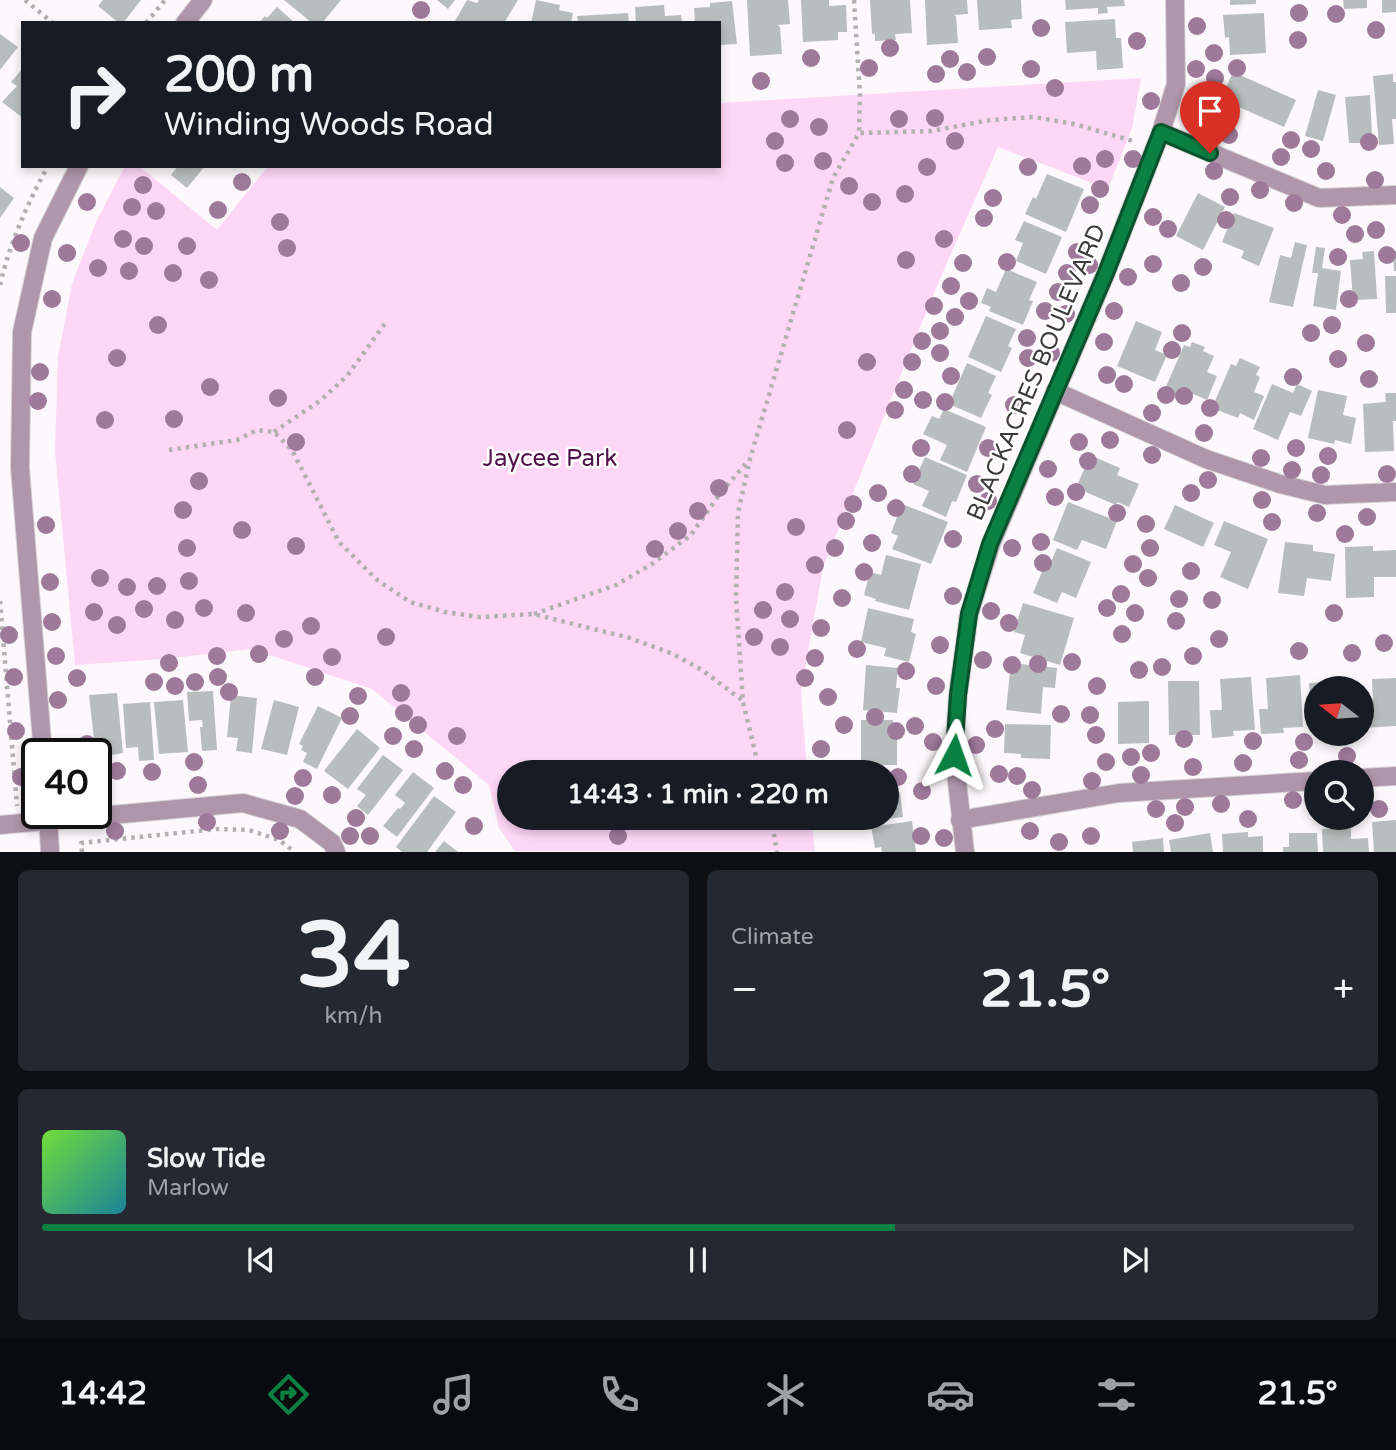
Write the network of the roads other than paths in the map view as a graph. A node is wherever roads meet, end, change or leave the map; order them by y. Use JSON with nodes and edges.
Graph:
{"nodes":[{"id":1,"x":202,"y":0,"type":"edge"},
{"id":2,"x":1175,"y":0,"type":"edge"},
{"id":3,"x":186,"y":21,"type":"edge"},
{"id":4,"x":1161,"y":132,"type":"junction"},
{"id":5,"x":78,"y":168,"type":"edge"},
{"id":6,"x":1396,"y":195,"type":"edge"},
{"id":7,"x":1055,"y":391,"type":"junction"},
{"id":8,"x":1396,"y":492,"type":"edge"},
{"id":9,"x":42,"y":738,"type":"edge"},
{"id":10,"x":1396,"y":776,"type":"edge"},
{"id":11,"x":1374,"y":777,"type":"edge"},
{"id":12,"x":1304,"y":782,"type":"edge"},
{"id":13,"x":112,"y":812,"type":"edge"},
{"id":14,"x":960,"y":820,"type":"junction"},
{"id":15,"x":49,"y":829,"type":"edge"},
{"id":16,"x":50,"y":852,"type":"edge"},
{"id":17,"x":336,"y":852,"type":"edge"},
{"id":18,"x":965,"y":852,"type":"edge"}],
"edges":[{"from":1,"to":3,"type":"street"},
{"from":2,"to":4,"type":"street","name":"BLACKACRES BOULEVARD"},
{"from":4,"to":6,"type":"street"},
{"from":4,"to":7,"type":"street","name":"BLACKACRES BOULEVARD"},
{"from":5,"to":9,"type":"street"},
{"from":7,"to":8,"type":"street"},
{"from":7,"to":14,"type":"street","name":"BLACKACRES BOULEVARD"},
{"from":10,"to":11,"type":"street"},
{"from":12,"to":14,"type":"street"},
{"from":13,"to":17,"type":"street"},
{"from":14,"to":18,"type":"street","name":"BLACKACRES BOULEVARD"},
{"from":15,"to":16,"type":"street"}]}
